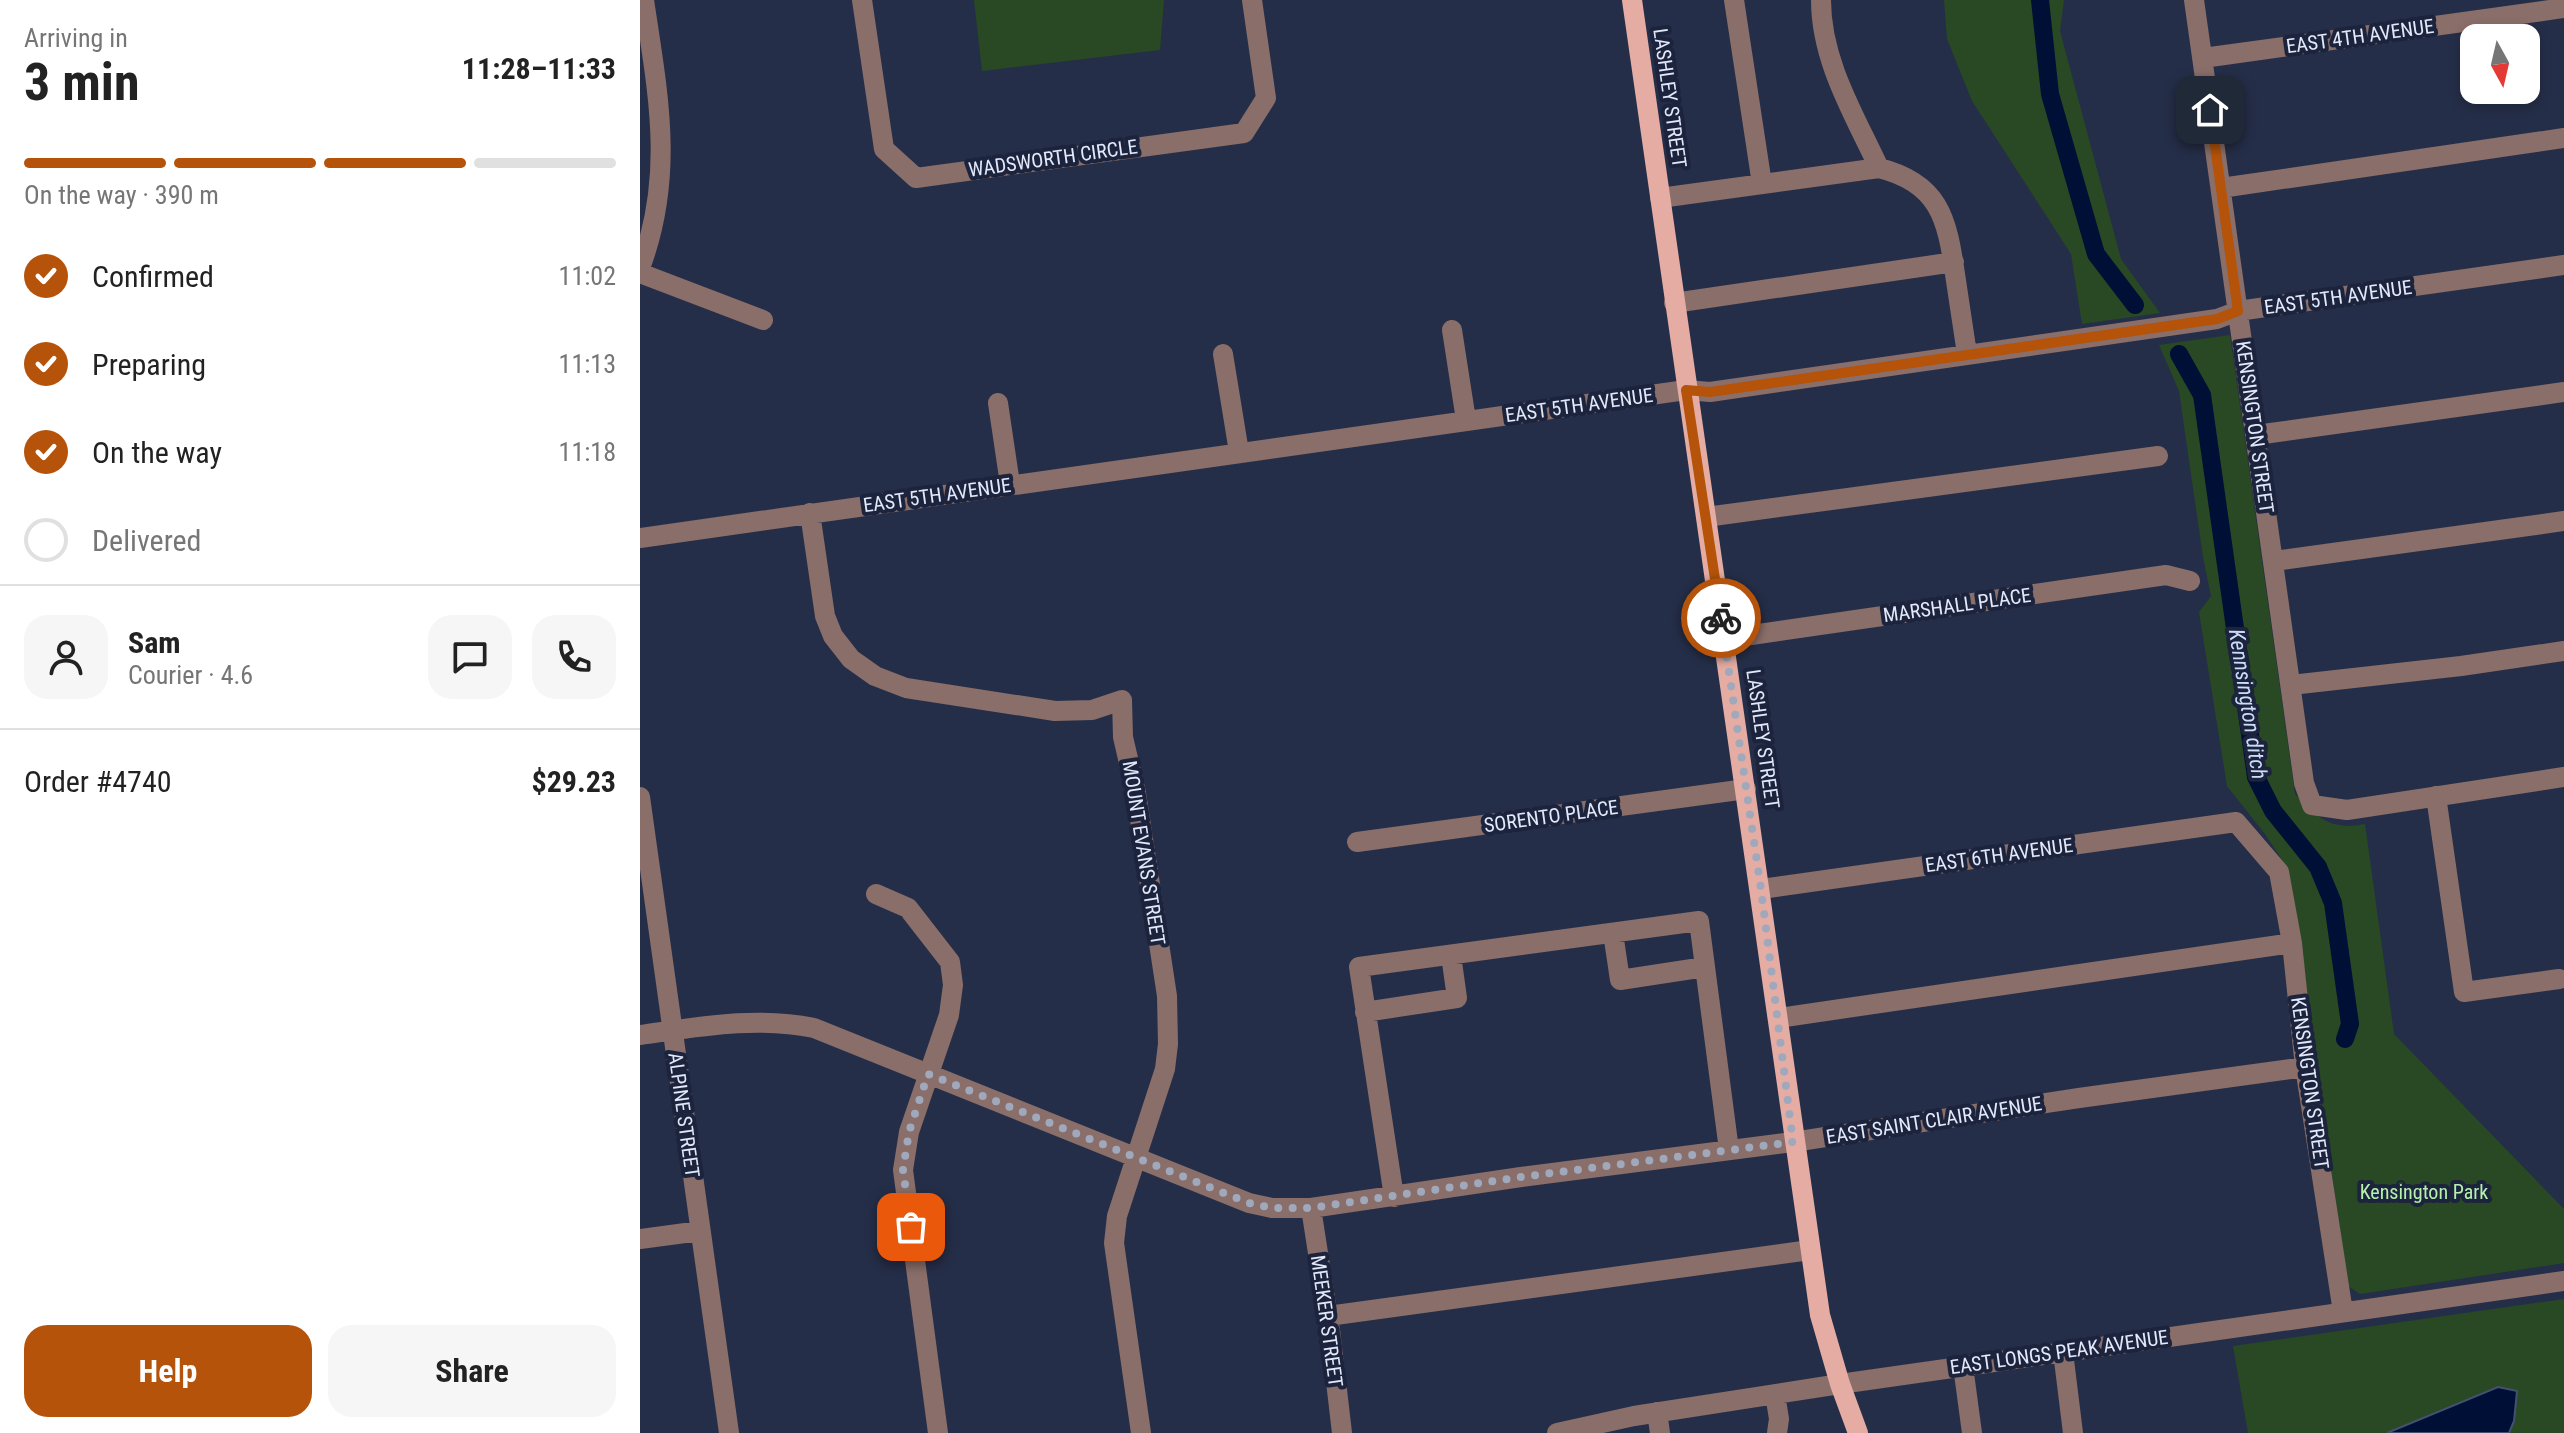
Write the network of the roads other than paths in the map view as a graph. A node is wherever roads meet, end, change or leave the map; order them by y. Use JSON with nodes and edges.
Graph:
{"nodes":[{"id":1,"x":644,"y":0,"type":"edge"},
{"id":2,"x":862,"y":0,"type":"edge"},
{"id":3,"x":1252,"y":0,"type":"edge"},
{"id":4,"x":1632,"y":0,"type":"edge"},
{"id":5,"x":1734,"y":0,"type":"edge"},
{"id":6,"x":1821,"y":0,"type":"edge"},
{"id":7,"x":2194,"y":0,"type":"edge"},
{"id":8,"x":2564,"y":8,"type":"edge"},
{"id":9,"x":2203,"y":58,"type":"junction"},
{"id":10,"x":2564,"y":138,"type":"edge"},
{"id":11,"x":1879,"y":168,"type":"junction"},
{"id":12,"x":1762,"y":184,"type":"junction"},
{"id":13,"x":2221,"y":188,"type":"junction"},
{"id":14,"x":1660,"y":198,"type":"junction"},
{"id":15,"x":1954,"y":262,"type":"junction"},
{"id":16,"x":2564,"y":265,"type":"edge"},
{"id":17,"x":640,"y":270,"type":"edge"},
{"id":18,"x":1674,"y":303,"type":"junction"},
{"id":19,"x":2238,"y":311,"type":"junction"},
{"id":20,"x":763,"y":320,"type":"dead end"},
{"id":21,"x":1452,"y":330,"type":"dead end"},
{"id":22,"x":1223,"y":354,"type":"dead end"},
{"id":23,"x":1967,"y":354,"type":"junction"},
{"id":24,"x":1686,"y":390,"type":"junction"},
{"id":25,"x":2564,"y":392,"type":"edge"},
{"id":26,"x":998,"y":403,"type":"dead end"},
{"id":27,"x":1466,"y":420,"type":"junction"},
{"id":28,"x":2256,"y":435,"type":"junction"},
{"id":29,"x":1239,"y":452,"type":"junction"},
{"id":30,"x":2158,"y":456,"type":"dead end"},
{"id":31,"x":1010,"y":484,"type":"junction"},
{"id":32,"x":810,"y":513,"type":"junction"},
{"id":33,"x":1706,"y":517,"type":"junction"},
{"id":34,"x":2564,"y":521,"type":"edge"},
{"id":35,"x":640,"y":538,"type":"edge"},
{"id":36,"x":2274,"y":561,"type":"junction"},
{"id":37,"x":2190,"y":581,"type":"dead end"},
{"id":38,"x":1724,"y":639,"type":"junction"},
{"id":39,"x":2564,"y":651,"type":"edge"},
{"id":40,"x":2291,"y":685,"type":"junction"},
{"id":41,"x":2564,"y":777,"type":"edge"},
{"id":42,"x":1746,"y":789,"type":"junction"},
{"id":43,"x":2436,"y":796,"type":"junction"},
{"id":44,"x":640,"y":797,"type":"edge"},
{"id":45,"x":2236,"y":822,"type":"joint"},
{"id":46,"x":1357,"y":842,"type":"dead end"},
{"id":47,"x":1761,"y":889,"type":"junction"},
{"id":48,"x":876,"y":894,"type":"dead end"},
{"id":49,"x":1613,"y":933,"type":"junction"},
{"id":50,"x":2292,"y":943,"type":"junction"},
{"id":51,"x":1451,"y":955,"type":"junction"},
{"id":52,"x":1705,"y":967,"type":"junction"},
{"id":53,"x":2559,"y":979,"type":"dead end"},
{"id":54,"x":1365,"y":1012,"type":"junction"},
{"id":55,"x":1778,"y":1018,"type":"junction"},
{"id":56,"x":672,"y":1031,"type":"junction"},
{"id":57,"x":640,"y":1035,"type":"edge"},
{"id":58,"x":2305,"y":1067,"type":"junction"},
{"id":59,"x":928,"y":1074,"type":"junction"},
{"id":60,"x":1793,"y":1142,"type":"junction"},
{"id":61,"x":1729,"y":1150,"type":"junction"},
{"id":62,"x":1137,"y":1158,"type":"junction"},
{"id":63,"x":1394,"y":1197,"type":"junction"},
{"id":64,"x":1311,"y":1208,"type":"junction"},
{"id":65,"x":700,"y":1231,"type":"junction"},
{"id":66,"x":640,"y":1239,"type":"edge"},
{"id":67,"x":1810,"y":1250,"type":"junction"},
{"id":68,"x":2564,"y":1281,"type":"edge"},
{"id":69,"x":2343,"y":1312,"type":"junction"},
{"id":70,"x":1328,"y":1316,"type":"junction"},
{"id":71,"x":2063,"y":1352,"type":"junction"},
{"id":72,"x":1963,"y":1366,"type":"junction"},
{"id":73,"x":1840,"y":1384,"type":"junction"},
{"id":74,"x":1775,"y":1394,"type":"junction"},
{"id":75,"x":1658,"y":1423,"type":"edge"},
{"id":76,"x":729,"y":1433,"type":"edge"},
{"id":77,"x":938,"y":1433,"type":"edge"},
{"id":78,"x":1141,"y":1433,"type":"edge"},
{"id":79,"x":1342,"y":1433,"type":"edge"},
{"id":80,"x":1557,"y":1433,"type":"edge"},
{"id":81,"x":1777,"y":1433,"type":"edge"},
{"id":82,"x":1858,"y":1433,"type":"edge"},
{"id":83,"x":1972,"y":1433,"type":"edge"},
{"id":84,"x":2073,"y":1433,"type":"edge"}],
"edges":[{"from":1,"to":17,"type":"street"},
{"from":2,"to":3,"type":"street","name":"WADSWORTH CIRCLE"},
{"from":4,"to":14,"type":"main road","name":"LASHLEY STREET"},
{"from":5,"to":12,"type":"street"},
{"from":6,"to":11,"type":"street"},
{"from":7,"to":9,"type":"street","name":"KENSINGTON STREET"},
{"from":8,"to":9,"type":"street","name":"EAST 4TH AVENUE"},
{"from":9,"to":13,"type":"street","name":"KENSINGTON STREET"},
{"from":10,"to":13,"type":"street"},
{"from":11,"to":12,"type":"street"},
{"from":11,"to":15,"type":"street"},
{"from":12,"to":14,"type":"street"},
{"from":13,"to":19,"type":"street","name":"KENSINGTON STREET"},
{"from":14,"to":18,"type":"main road","name":"LASHLEY STREET"},
{"from":15,"to":18,"type":"street"},
{"from":15,"to":23,"type":"street"},
{"from":16,"to":19,"type":"street","name":"EAST 5TH AVENUE"},
{"from":17,"to":20,"type":"street"},
{"from":18,"to":24,"type":"main road","name":"LASHLEY STREET"},
{"from":19,"to":23,"type":"street","name":"EAST 5TH AVENUE"},
{"from":19,"to":28,"type":"street","name":"KENSINGTON STREET"},
{"from":21,"to":27,"type":"street"},
{"from":22,"to":29,"type":"street"},
{"from":23,"to":24,"type":"street","name":"EAST 5TH AVENUE"},
{"from":24,"to":27,"type":"street","name":"EAST 5TH AVENUE"},
{"from":24,"to":33,"type":"main road","name":"LASHLEY STREET"},
{"from":25,"to":28,"type":"street"},
{"from":26,"to":31,"type":"street"},
{"from":27,"to":29,"type":"street","name":"EAST 5TH AVENUE"},
{"from":28,"to":36,"type":"street","name":"KENSINGTON STREET"},
{"from":29,"to":31,"type":"street","name":"EAST 5TH AVENUE"},
{"from":30,"to":33,"type":"street"},
{"from":31,"to":32,"type":"street","name":"EAST 5TH AVENUE"},
{"from":32,"to":35,"type":"street","name":"EAST 5TH AVENUE"},
{"from":32,"to":62,"type":"street","name":"MOUNT EVANS STREET"},
{"from":33,"to":38,"type":"main road","name":"LASHLEY STREET"},
{"from":34,"to":36,"type":"street"},
{"from":36,"to":40,"type":"street","name":"KENSINGTON STREET"},
{"from":37,"to":38,"type":"street","name":"MARSHALL PLACE"},
{"from":38,"to":42,"type":"main road","name":"LASHLEY STREET"},
{"from":39,"to":40,"type":"street"},
{"from":40,"to":43,"type":"street","name":"KENSINGTON STREET"},
{"from":41,"to":43,"type":"street"},
{"from":42,"to":46,"type":"street","name":"SORENTO PLACE"},
{"from":42,"to":47,"type":"main road","name":"LASHLEY STREET"},
{"from":43,"to":53,"type":"street"},
{"from":44,"to":56,"type":"street","name":"ALPINE STREET"},
{"from":45,"to":47,"type":"street","name":"EAST 6TH AVENUE"},
{"from":45,"to":50,"type":"street","name":"KENSINGTON STREET"},
{"from":47,"to":55,"type":"main road","name":"LASHLEY STREET"},
{"from":48,"to":59,"type":"street"},
{"from":49,"to":51,"type":"street"},
{"from":49,"to":52,"type":"street"},
{"from":49,"to":52,"type":"street"},
{"from":50,"to":55,"type":"street"},
{"from":50,"to":58,"type":"street","name":"KENSINGTON STREET"},
{"from":51,"to":54,"type":"street"},
{"from":51,"to":54,"type":"street"},
{"from":52,"to":61,"type":"street"},
{"from":54,"to":63,"type":"street"},
{"from":55,"to":60,"type":"main road","name":"LASHLEY STREET"},
{"from":56,"to":57,"type":"street","name":"EAST SAINT CLAIR AVENUE"},
{"from":56,"to":59,"type":"street","name":"EAST SAINT CLAIR AVENUE"},
{"from":56,"to":65,"type":"street","name":"ALPINE STREET"},
{"from":58,"to":60,"type":"street","name":"EAST SAINT CLAIR AVENUE"},
{"from":58,"to":69,"type":"street","name":"KENSINGTON STREET"},
{"from":59,"to":62,"type":"street","name":"EAST SAINT CLAIR AVENUE"},
{"from":59,"to":77,"type":"street"},
{"from":60,"to":61,"type":"street","name":"EAST SAINT CLAIR AVENUE"},
{"from":60,"to":67,"type":"main road","name":"LASHLEY STREET"},
{"from":61,"to":63,"type":"street","name":"EAST SAINT CLAIR AVENUE"},
{"from":62,"to":64,"type":"street","name":"EAST SAINT CLAIR AVENUE"},
{"from":62,"to":78,"type":"street","name":"MOUNT EVANS STREET"},
{"from":63,"to":64,"type":"street","name":"EAST SAINT CLAIR AVENUE"},
{"from":64,"to":70,"type":"street","name":"MEEKER STREET"},
{"from":65,"to":66,"type":"street"},
{"from":65,"to":76,"type":"street","name":"ALPINE STREET"},
{"from":67,"to":70,"type":"street"},
{"from":67,"to":73,"type":"main road","name":"LASHLEY STREET"},
{"from":68,"to":69,"type":"street","name":"EAST LONGS PEAK AVENUE"},
{"from":69,"to":71,"type":"street","name":"EAST LONGS PEAK AVENUE"},
{"from":70,"to":79,"type":"street","name":"MEEKER STREET"},
{"from":71,"to":72,"type":"street","name":"EAST LONGS PEAK AVENUE"},
{"from":71,"to":84,"type":"street"},
{"from":72,"to":73,"type":"street","name":"EAST LONGS PEAK AVENUE"},
{"from":72,"to":83,"type":"street"},
{"from":73,"to":74,"type":"street","name":"EAST LONGS PEAK AVENUE"},
{"from":73,"to":82,"type":"main road","name":"LASHLEY STREET"},
{"from":74,"to":75,"type":"street","name":"EAST LONGS PEAK AVENUE"},
{"from":74,"to":81,"type":"street"},
{"from":75,"to":80,"type":"street","name":"EAST LONGS PEAK AVENUE"}]}
